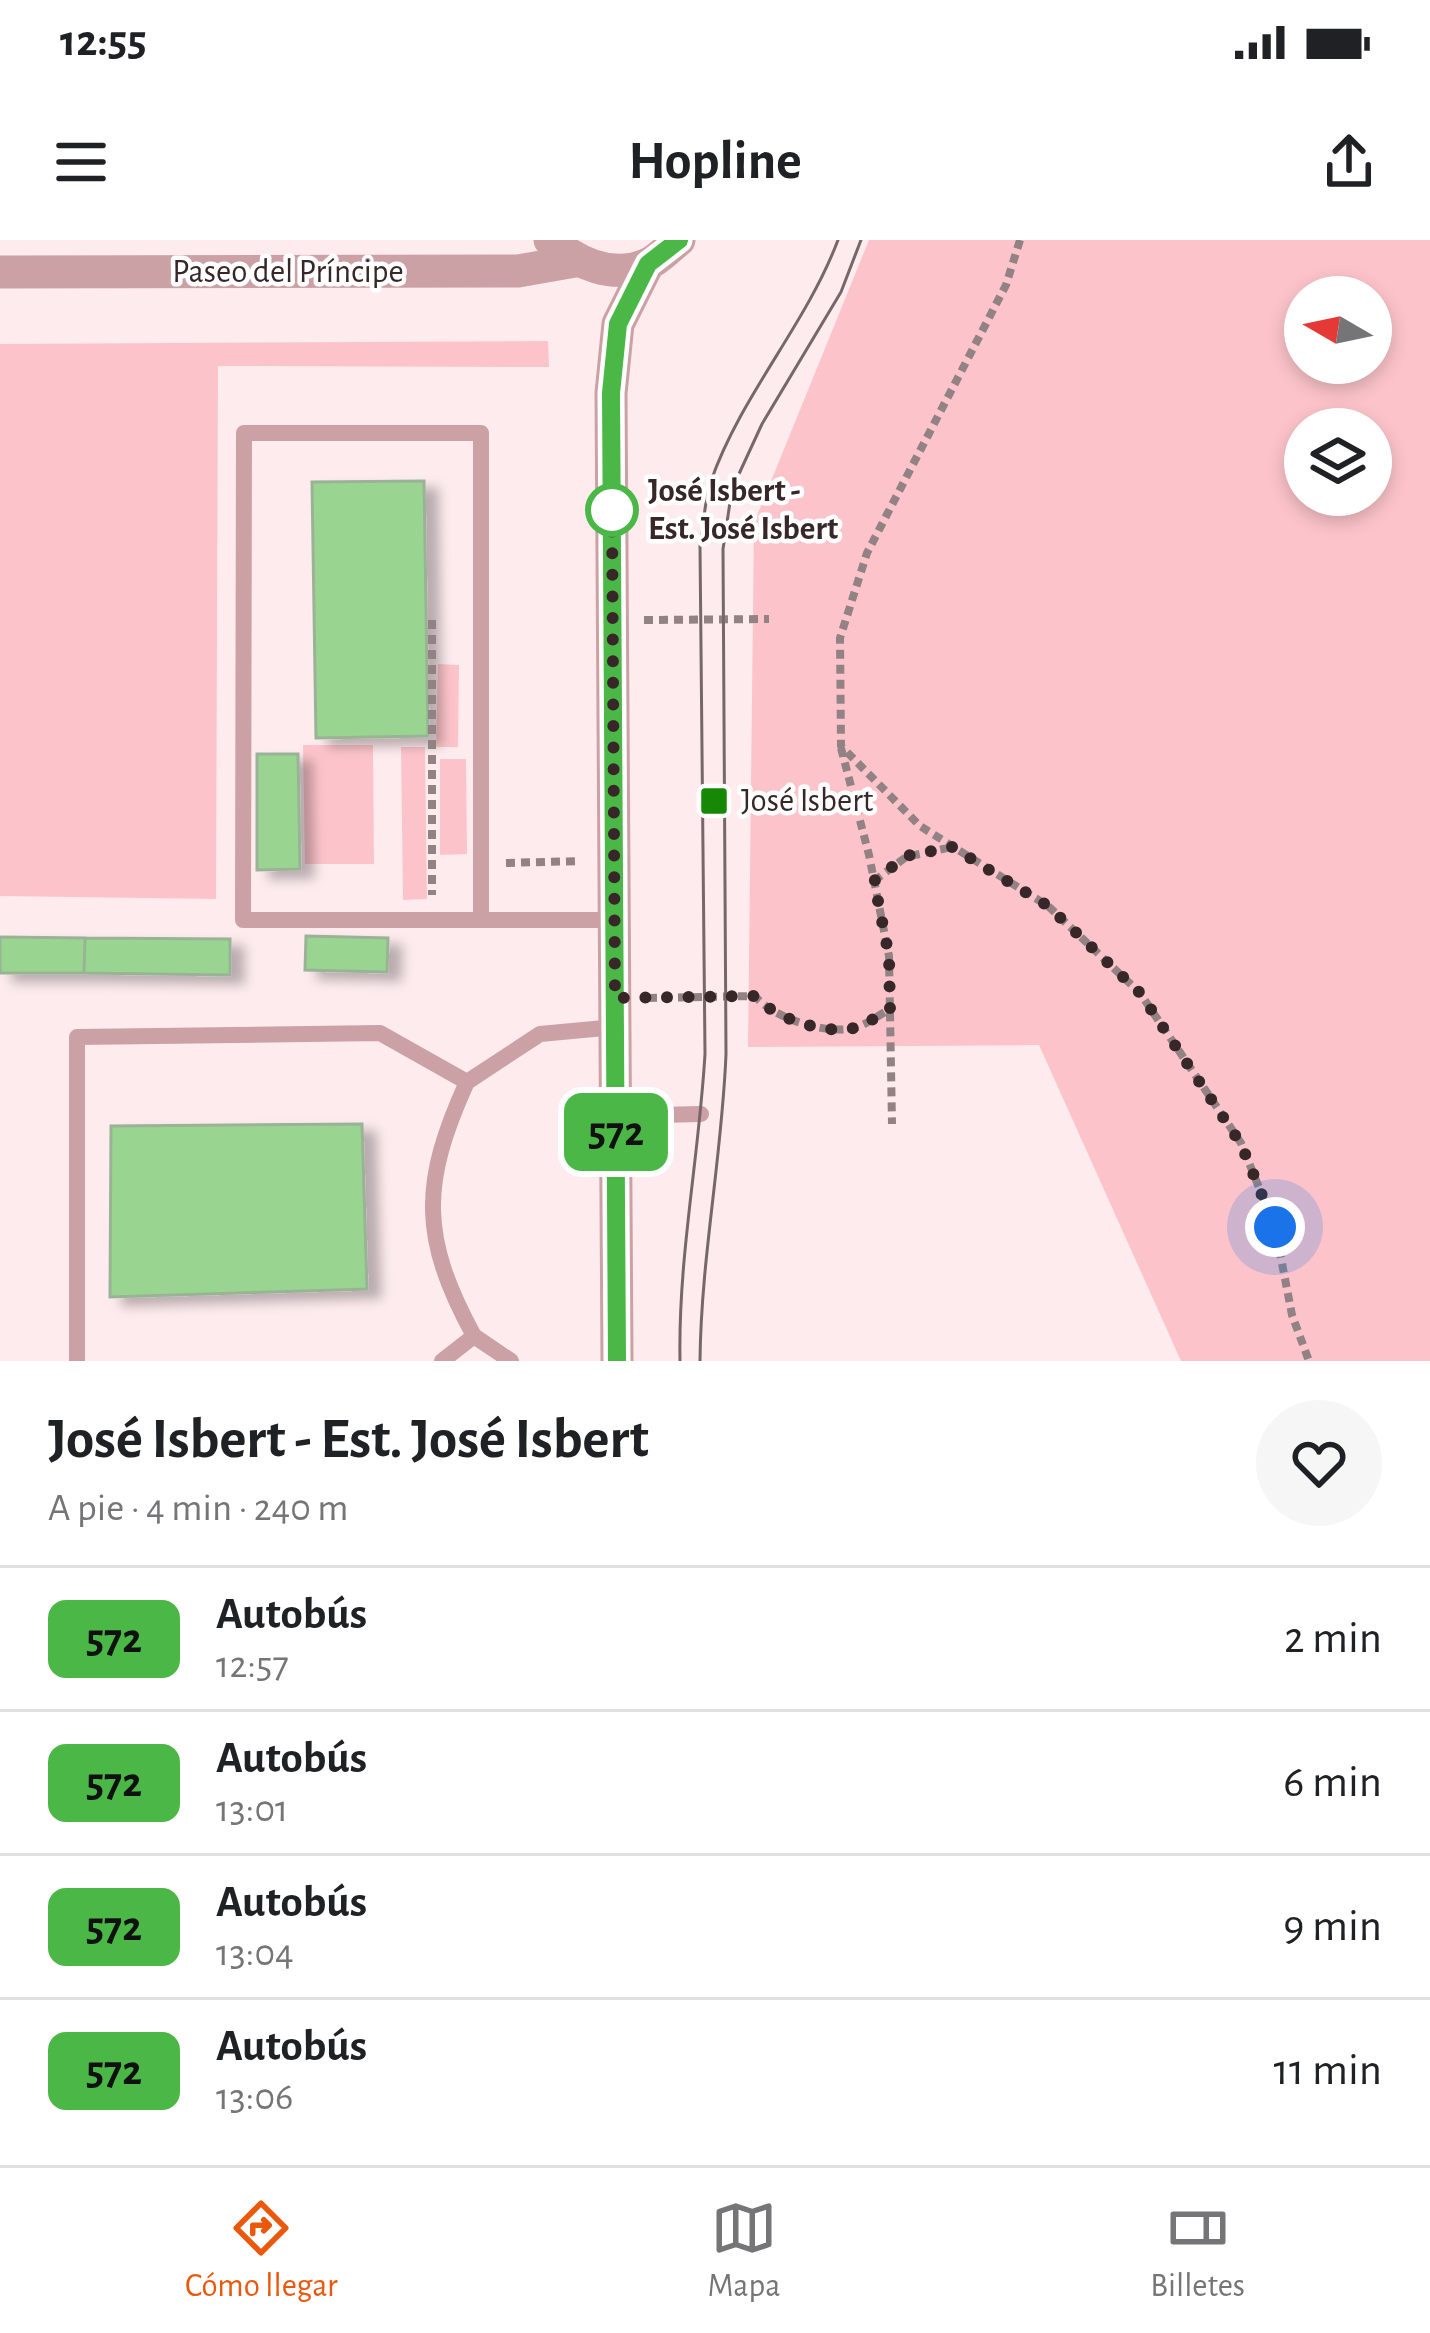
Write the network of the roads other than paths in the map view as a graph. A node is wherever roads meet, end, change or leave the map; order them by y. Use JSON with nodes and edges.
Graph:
{"nodes":[{"id":1,"x":679,"y":240,"type":"edge"},
{"id":2,"x":562,"y":251,"type":"edge"},
{"id":3,"x":648,"y":264,"type":"junction"},
{"id":4,"x":0,"y":272,"type":"edge"},
{"id":5,"x":481,"y":920,"type":"junction"},
{"id":6,"x":614,"y":920,"type":"junction"},
{"id":7,"x":615,"y":1013,"type":"junction"},
{"id":8,"x":467,"y":1082,"type":"junction"},
{"id":9,"x":701,"y":1114,"type":"dead end"},
{"id":10,"x":616,"y":1116,"type":"junction"},
{"id":11,"x":474,"y":1336,"type":"junction"},
{"id":12,"x":77,"y":1361,"type":"edge"},
{"id":13,"x":442,"y":1361,"type":"edge"},
{"id":14,"x":511,"y":1361,"type":"edge"},
{"id":15,"x":617,"y":1361,"type":"edge"}],
"edges":[{"from":1,"to":3,"type":"street"},
{"from":2,"to":3,"type":"street","name":"Paseo del Príncipe"},
{"from":2,"to":4,"type":"street","name":"Paseo del Príncipe"},
{"from":3,"to":6,"type":"street"},
{"from":5,"to":5,"type":"lane"},
{"from":5,"to":6,"type":"lane"},
{"from":6,"to":7,"type":"street"},
{"from":7,"to":8,"type":"lane"},
{"from":7,"to":10,"type":"street"},
{"from":8,"to":11,"type":"lane"},
{"from":8,"to":12,"type":"lane"},
{"from":9,"to":10,"type":"lane"},
{"from":10,"to":15,"type":"street"},
{"from":11,"to":13,"type":"lane"},
{"from":11,"to":14,"type":"lane"}]}
